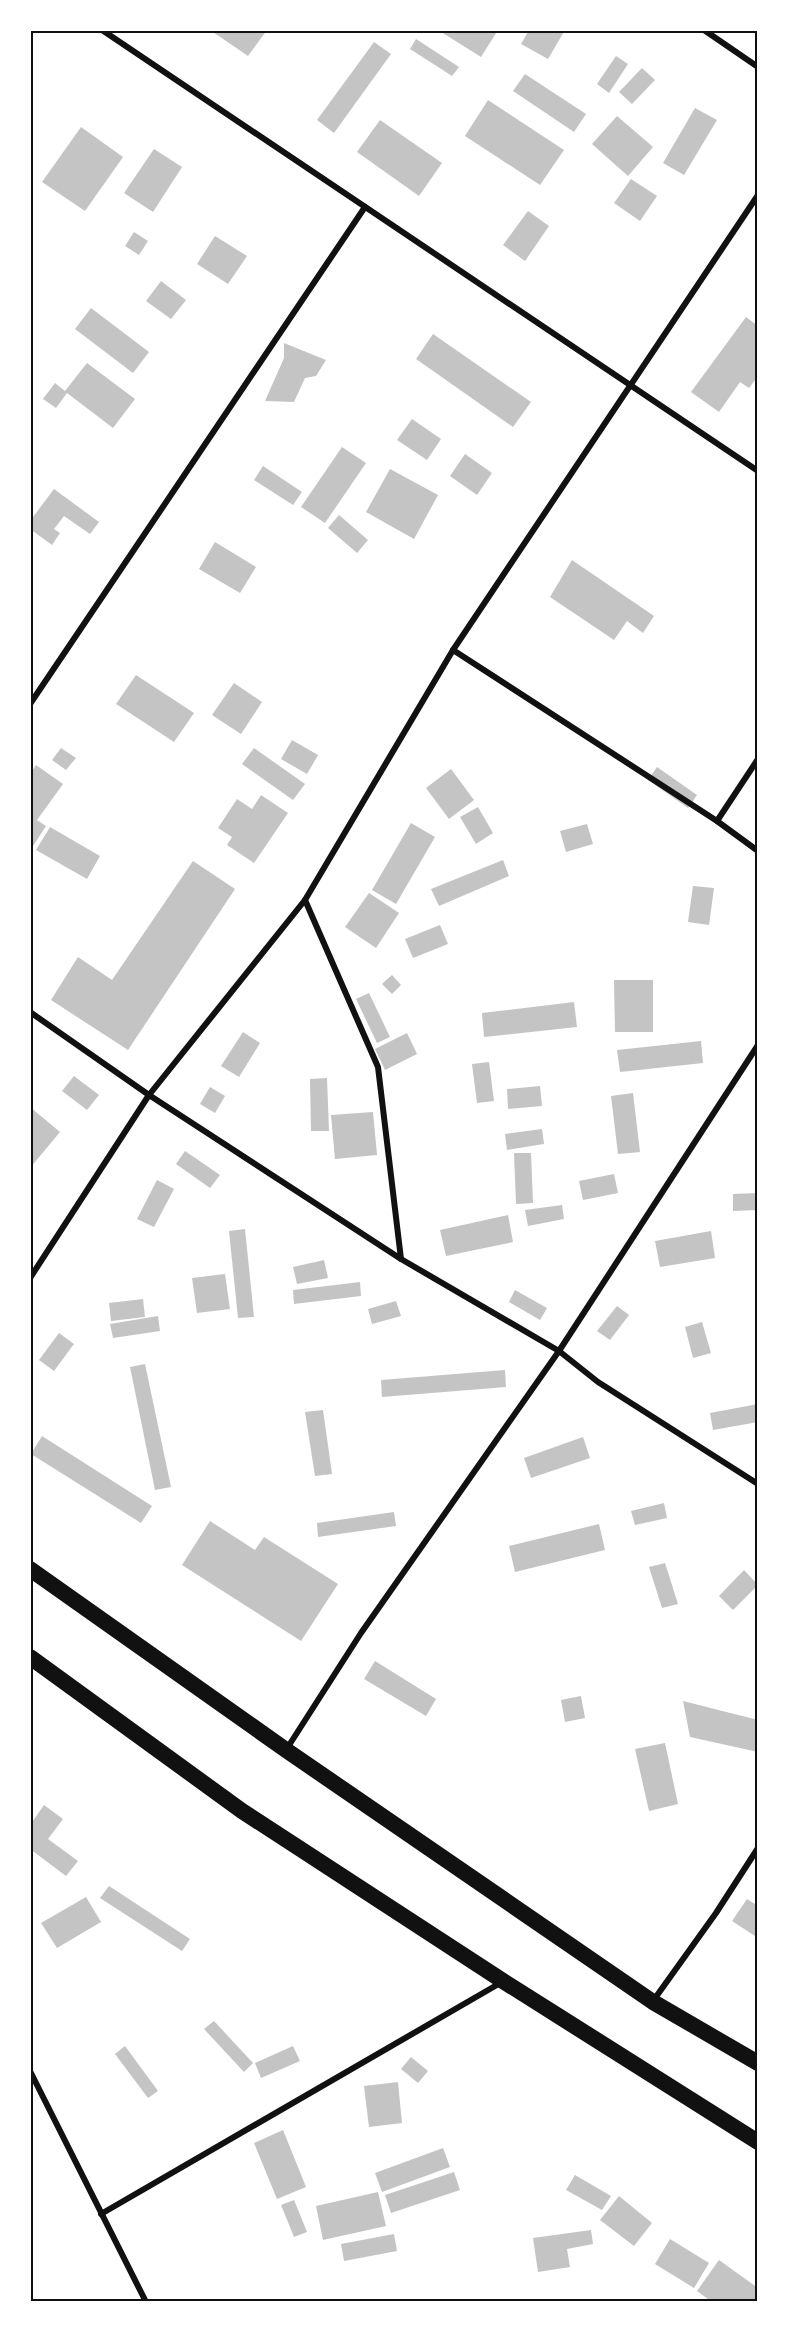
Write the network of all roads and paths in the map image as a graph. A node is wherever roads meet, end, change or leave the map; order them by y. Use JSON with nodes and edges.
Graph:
{"nodes":[{"id":1,"x":102,"y":30,"type":"edge"},
{"id":2,"x":704,"y":30,"type":"edge"},
{"id":3,"x":758,"y":67,"type":"edge"},
{"id":4,"x":758,"y":195,"type":"edge"},
{"id":5,"x":365,"y":207,"type":"junction"},
{"id":6,"x":631,"y":385,"type":"junction"},
{"id":7,"x":758,"y":471,"type":"edge"},
{"id":8,"x":453,"y":650,"type":"junction"},
{"id":9,"x":30,"y":704,"type":"edge"},
{"id":10,"x":758,"y":759,"type":"edge"},
{"id":11,"x":717,"y":821,"type":"junction"},
{"id":12,"x":758,"y":851,"type":"edge"},
{"id":13,"x":305,"y":900,"type":"junction"},
{"id":14,"x":30,"y":1012,"type":"edge"},
{"id":15,"x":758,"y":1045,"type":"edge"},
{"id":16,"x":149,"y":1095,"type":"junction"},
{"id":17,"x":400,"y":1259,"type":"junction"},
{"id":18,"x":30,"y":1278,"type":"edge"},
{"id":19,"x":559,"y":1351,"type":"junction"},
{"id":20,"x":758,"y":1484,"type":"edge"},
{"id":21,"x":30,"y":1569,"type":"edge"},
{"id":22,"x":30,"y":1657,"type":"edge"},
{"id":23,"x":286,"y":1750,"type":"junction"},
{"id":24,"x":758,"y":1848,"type":"edge"},
{"id":25,"x":503,"y":1981,"type":"junction"},
{"id":26,"x":653,"y":2002,"type":"junction"},
{"id":27,"x":758,"y":2063,"type":"edge"},
{"id":28,"x":30,"y":2071,"type":"edge"},
{"id":29,"x":758,"y":2142,"type":"edge"},
{"id":30,"x":100,"y":2214,"type":"junction"},
{"id":31,"x":146,"y":2302,"type":"edge"}],
"edges":[{"from":1,"to":5,"type":"street"},
{"from":2,"to":3,"type":"street"},
{"from":4,"to":6,"type":"street"},
{"from":5,"to":6,"type":"street"},
{"from":5,"to":9,"type":"street"},
{"from":6,"to":7,"type":"street"},
{"from":6,"to":8,"type":"street"},
{"from":8,"to":11,"type":"street"},
{"from":8,"to":13,"type":"street"},
{"from":10,"to":11,"type":"street"},
{"from":11,"to":12,"type":"street"},
{"from":13,"to":16,"type":"street"},
{"from":13,"to":17,"type":"street"},
{"from":14,"to":16,"type":"street"},
{"from":15,"to":19,"type":"street"},
{"from":16,"to":17,"type":"street"},
{"from":16,"to":18,"type":"street"},
{"from":17,"to":19,"type":"street"},
{"from":19,"to":20,"type":"street"},
{"from":19,"to":23,"type":"street"},
{"from":21,"to":23,"type":"highway"},
{"from":22,"to":25,"type":"highway"},
{"from":23,"to":26,"type":"highway"},
{"from":24,"to":26,"type":"street"},
{"from":25,"to":29,"type":"highway"},
{"from":25,"to":30,"type":"street"},
{"from":26,"to":27,"type":"highway"},
{"from":28,"to":30,"type":"street"},
{"from":30,"to":31,"type":"street"}]}
